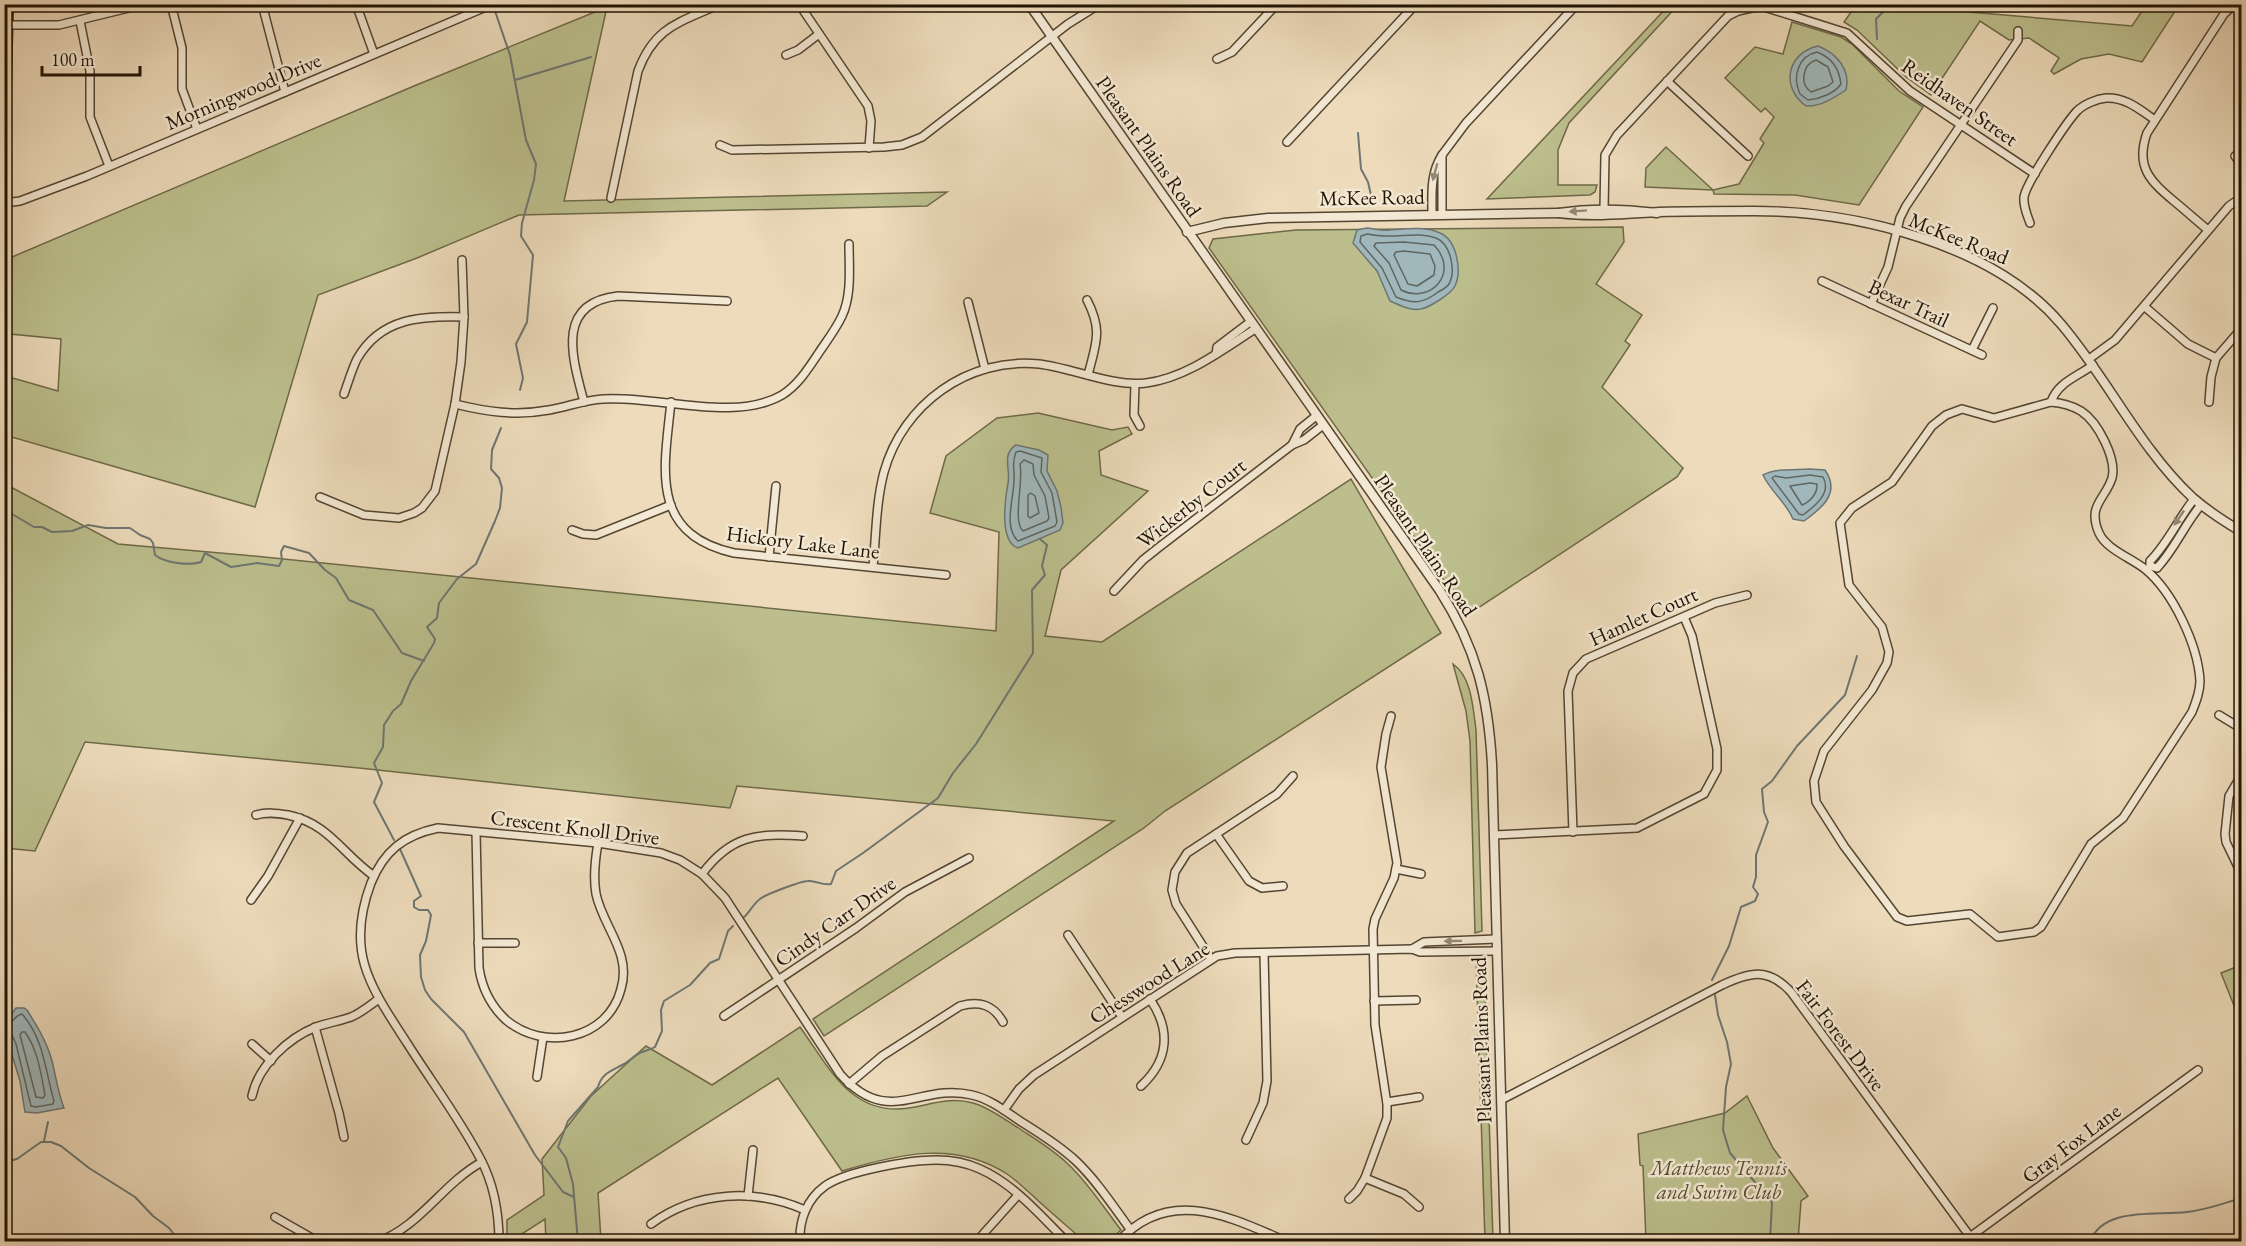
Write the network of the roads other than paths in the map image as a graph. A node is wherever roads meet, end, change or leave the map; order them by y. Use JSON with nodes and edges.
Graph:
{"nodes":[{"id":1,"x":7,"y":4,"type":"edge"},
{"id":2,"x":145,"y":4,"type":"edge"},
{"id":3,"x":171,"y":4,"type":"edge"},
{"id":4,"x":262,"y":4,"type":"edge"},
{"id":5,"x":356,"y":4,"type":"edge"},
{"id":6,"x":493,"y":4,"type":"edge"},
{"id":7,"x":720,"y":4,"type":"edge"},
{"id":8,"x":799,"y":4,"type":"edge"},
{"id":9,"x":1029,"y":4,"type":"edge"},
{"id":10,"x":1100,"y":4,"type":"edge"},
{"id":11,"x":1277,"y":4,"type":"edge"},
{"id":12,"x":1416,"y":4,"type":"edge"},
{"id":13,"x":1577,"y":4,"type":"edge"},
{"id":14,"x":2235,"y":4,"type":"edge"},
{"id":15,"x":80,"y":21,"type":"junction"},
{"id":16,"x":6,"y":25,"type":"junction"},
{"id":17,"x":2018,"y":31,"type":"dead end"},
{"id":18,"x":819,"y":34,"type":"junction"},
{"id":19,"x":1052,"y":37,"type":"junction"},
{"id":20,"x":374,"y":54,"type":"junction"},
{"id":21,"x":786,"y":55,"type":"dead end"},
{"id":22,"x":1217,"y":59,"type":"dead end"},
{"id":23,"x":1668,"y":81,"type":"junction"},
{"id":24,"x":285,"y":92,"type":"junction"},
{"id":25,"x":2155,"y":120,"type":"junction"},
{"id":26,"x":1962,"y":125,"type":"junction"},
{"id":27,"x":4,"y":129,"type":"edge"},
{"id":28,"x":197,"y":129,"type":"junction"},
{"id":29,"x":1287,"y":142,"type":"dead end"},
{"id":30,"x":720,"y":145,"type":"dead end"},
{"id":31,"x":869,"y":148,"type":"junction"},
{"id":32,"x":1442,"y":155,"type":"junction"},
{"id":33,"x":1748,"y":156,"type":"dead end"},
{"id":34,"x":2235,"y":156,"type":"dead end"},
{"id":35,"x":109,"y":166,"type":"junction"},
{"id":36,"x":2241,"y":166,"type":"edge"},
{"id":37,"x":2035,"y":174,"type":"junction"},
{"id":38,"x":2241,"y":197,"type":"edge"},
{"id":39,"x":611,"y":198,"type":"dead end"},
{"id":40,"x":4,"y":203,"type":"edge"},
{"id":41,"x":1604,"y":210,"type":"junction"},
{"id":42,"x":1559,"y":213,"type":"junction"},
{"id":43,"x":1657,"y":213,"type":"junction"},
{"id":44,"x":1432,"y":215,"type":"junction"},
{"id":45,"x":1442,"y":215,"type":"junction"},
{"id":46,"x":2030,"y":223,"type":"dead end"},
{"id":47,"x":2208,"y":230,"type":"junction"},
{"id":48,"x":1897,"y":231,"type":"junction"},
{"id":49,"x":1187,"y":232,"type":"junction"},
{"id":50,"x":849,"y":244,"type":"dead end"},
{"id":51,"x":462,"y":260,"type":"dead end"},
{"id":52,"x":1822,"y":281,"type":"dead end"},
{"id":53,"x":1087,"y":300,"type":"dead end"},
{"id":54,"x":727,"y":301,"type":"dead end"},
{"id":55,"x":968,"y":302,"type":"dead end"},
{"id":56,"x":1871,"y":304,"type":"junction"},
{"id":57,"x":2145,"y":307,"type":"junction"},
{"id":58,"x":1993,"y":308,"type":"dead end"},
{"id":59,"x":464,"y":317,"type":"junction"},
{"id":60,"x":1252,"y":325,"type":"junction"},
{"id":61,"x":2241,"y":328,"type":"edge"},
{"id":62,"x":1972,"y":350,"type":"junction"},
{"id":63,"x":1982,"y":355,"type":"dead end"},
{"id":64,"x":2216,"y":358,"type":"junction"},
{"id":65,"x":2091,"y":362,"type":"junction"},
{"id":66,"x":985,"y":369,"type":"junction"},
{"id":67,"x":1088,"y":375,"type":"junction"},
{"id":68,"x":1135,"y":384,"type":"junction"},
{"id":69,"x":344,"y":394,"type":"dead end"},
{"id":70,"x":584,"y":402,"type":"junction"},
{"id":71,"x":671,"y":402,"type":"junction"},
{"id":72,"x":2051,"y":402,"type":"junction"},
{"id":73,"x":2209,"y":402,"type":"dead end"},
{"id":74,"x":455,"y":404,"type":"junction"},
{"id":75,"x":1316,"y":416,"type":"junction"},
{"id":76,"x":1323,"y":425,"type":"junction"},
{"id":77,"x":1140,"y":426,"type":"dead end"},
{"id":78,"x":1292,"y":444,"type":"junction"},
{"id":79,"x":776,"y":486,"type":"dead end"},
{"id":80,"x":320,"y":497,"type":"dead end"},
{"id":81,"x":2194,"y":499,"type":"junction"},
{"id":82,"x":670,"y":505,"type":"junction"},
{"id":83,"x":2202,"y":505,"type":"junction"},
{"id":84,"x":572,"y":530,"type":"dead end"},
{"id":85,"x":2241,"y":532,"type":"edge"},
{"id":86,"x":2167,"y":538,"type":"junction"},
{"id":87,"x":2175,"y":544,"type":"junction"},
{"id":88,"x":769,"y":556,"type":"junction"},
{"id":89,"x":873,"y":567,"type":"junction"},
{"id":90,"x":2148,"y":568,"type":"junction"},
{"id":91,"x":946,"y":575,"type":"dead end"},
{"id":92,"x":1114,"y":591,"type":"dead end"},
{"id":93,"x":1747,"y":595,"type":"dead end"},
{"id":94,"x":1684,"y":616,"type":"junction"},
{"id":95,"x":2219,"y":715,"type":"dead end"},
{"id":96,"x":1391,"y":716,"type":"dead end"},
{"id":97,"x":2241,"y":729,"type":"edge"},
{"id":98,"x":2241,"y":774,"type":"edge"},
{"id":99,"x":1293,"y":776,"type":"dead end"},
{"id":100,"x":256,"y":815,"type":"dead end"},
{"id":101,"x":300,"y":818,"type":"junction"},
{"id":102,"x":476,"y":832,"type":"junction"},
{"id":103,"x":1573,"y":832,"type":"junction"},
{"id":104,"x":1216,"y":834,"type":"junction"},
{"id":105,"x":1494,"y":835,"type":"junction"},
{"id":106,"x":803,"y":836,"type":"dead end"},
{"id":107,"x":598,"y":843,"type":"junction"},
{"id":108,"x":969,"y":858,"type":"dead end"},
{"id":109,"x":1396,"y":869,"type":"junction"},
{"id":110,"x":702,"y":874,"type":"junction"},
{"id":111,"x":1421,"y":874,"type":"dead end"},
{"id":112,"x":2241,"y":874,"type":"edge"},
{"id":113,"x":374,"y":876,"type":"junction"},
{"id":114,"x":1283,"y":886,"type":"dead end"},
{"id":115,"x":251,"y":900,"type":"dead end"},
{"id":116,"x":1068,"y":934,"type":"dead end"},
{"id":117,"x":1496,"y":939,"type":"junction"},
{"id":118,"x":478,"y":943,"type":"junction"},
{"id":119,"x":515,"y":943,"type":"dead end"},
{"id":120,"x":1372,"y":949,"type":"junction"},
{"id":121,"x":1412,"y":949,"type":"junction"},
{"id":122,"x":1496,"y":951,"type":"junction"},
{"id":123,"x":1264,"y":953,"type":"junction"},
{"id":124,"x":1211,"y":959,"type":"junction"},
{"id":125,"x":778,"y":980,"type":"junction"},
{"id":126,"x":379,"y":999,"type":"junction"},
{"id":127,"x":1150,"y":999,"type":"junction"},
{"id":128,"x":1416,"y":1000,"type":"dead end"},
{"id":129,"x":1374,"y":1001,"type":"junction"},
{"id":130,"x":723,"y":1016,"type":"dead end"},
{"id":131,"x":1122,"y":1017,"type":"junction"},
{"id":132,"x":1003,"y":1022,"type":"dead end"},
{"id":133,"x":315,"y":1028,"type":"junction"},
{"id":134,"x":543,"y":1037,"type":"junction"},
{"id":135,"x":252,"y":1044,"type":"dead end"},
{"id":136,"x":271,"y":1061,"type":"junction"},
{"id":137,"x":2198,"y":1070,"type":"dead end"},
{"id":138,"x":537,"y":1077,"type":"dead end"},
{"id":139,"x":849,"y":1084,"type":"junction"},
{"id":140,"x":1141,"y":1086,"type":"dead end"},
{"id":141,"x":252,"y":1096,"type":"dead end"},
{"id":142,"x":1419,"y":1097,"type":"dead end"},
{"id":143,"x":1501,"y":1100,"type":"junction"},
{"id":144,"x":1386,"y":1102,"type":"junction"},
{"id":145,"x":1004,"y":1110,"type":"junction"},
{"id":146,"x":344,"y":1137,"type":"dead end"},
{"id":147,"x":1246,"y":1140,"type":"dead end"},
{"id":148,"x":753,"y":1150,"type":"dead end"},
{"id":149,"x":482,"y":1162,"type":"junction"},
{"id":150,"x":1365,"y":1178,"type":"junction"},
{"id":151,"x":1018,"y":1195,"type":"junction"},
{"id":152,"x":748,"y":1196,"type":"junction"},
{"id":153,"x":1349,"y":1199,"type":"dead end"},
{"id":154,"x":1419,"y":1207,"type":"dead end"},
{"id":155,"x":805,"y":1210,"type":"junction"},
{"id":156,"x":275,"y":1217,"type":"dead end"},
{"id":157,"x":651,"y":1224,"type":"dead end"},
{"id":158,"x":1130,"y":1229,"type":"junction"},
{"id":159,"x":1972,"y":1239,"type":"edge"},
{"id":160,"x":319,"y":1241,"type":"edge"},
{"id":161,"x":378,"y":1242,"type":"edge"},
{"id":162,"x":499,"y":1242,"type":"edge"},
{"id":163,"x":800,"y":1242,"type":"edge"},
{"id":164,"x":976,"y":1242,"type":"edge"},
{"id":165,"x":1067,"y":1242,"type":"edge"},
{"id":166,"x":1118,"y":1242,"type":"edge"},
{"id":167,"x":1288,"y":1242,"type":"edge"},
{"id":168,"x":1505,"y":1242,"type":"edge"},
{"id":169,"x":1963,"y":1242,"type":"edge"}],
"edges":[{"from":1,"to":16,"type":"main road"},
{"from":2,"to":15,"type":"street"},
{"from":3,"to":28,"type":"street"},
{"from":4,"to":24,"type":"street"},
{"from":5,"to":20,"type":"street"},
{"from":6,"to":20,"type":"street","name":"Morningwood Drive"},
{"from":7,"to":39,"type":"street"},
{"from":8,"to":18,"type":"street"},
{"from":9,"to":19,"type":"street","name":"Pleasant Plains Road"},
{"from":10,"to":19,"type":"street"},
{"from":11,"to":22,"type":"street"},
{"from":12,"to":29,"type":"street"},
{"from":13,"to":32,"type":"street"},
{"from":14,"to":25,"type":"street"},
{"from":15,"to":16,"type":"street"},
{"from":15,"to":35,"type":"street"},
{"from":16,"to":27,"type":"main road"},
{"from":17,"to":26,"type":"street"},
{"from":18,"to":21,"type":"street"},
{"from":18,"to":31,"type":"street"},
{"from":19,"to":31,"type":"street"},
{"from":19,"to":49,"type":"street","name":"Pleasant Plains Road"},
{"from":20,"to":24,"type":"street","name":"Morningwood Drive"},
{"from":23,"to":26,"type":"street","name":"Reidhaven Street"},
{"from":23,"to":33,"type":"street"},
{"from":23,"to":41,"type":"street","name":"Reidhaven Street"},
{"from":24,"to":28,"type":"street","name":"Morningwood Drive"},
{"from":25,"to":37,"type":"street"},
{"from":25,"to":47,"type":"street"},
{"from":26,"to":37,"type":"street","name":"Reidhaven Street"},
{"from":26,"to":48,"type":"street"},
{"from":28,"to":35,"type":"street","name":"Morningwood Drive"},
{"from":30,"to":31,"type":"street"},
{"from":32,"to":44,"type":"street","one_way":true},
{"from":32,"to":45,"type":"street"},
{"from":34,"to":36,"type":"street"},
{"from":35,"to":40,"type":"street","name":"Morningwood Drive"},
{"from":37,"to":46,"type":"street"},
{"from":38,"to":47,"type":"street"},
{"from":41,"to":42,"type":"street","name":"McKee Road","one_way":true},
{"from":41,"to":43,"type":"street","name":"McKee Road"},
{"from":42,"to":43,"type":"street","name":"McKee Road"},
{"from":42,"to":45,"type":"street","name":"McKee Road"},
{"from":43,"to":48,"type":"street","name":"McKee Road"},
{"from":44,"to":45,"type":"street","name":"McKee Road"},
{"from":44,"to":49,"type":"street","name":"McKee Road"},
{"from":47,"to":57,"type":"street"},
{"from":48,"to":56,"type":"street"},
{"from":48,"to":65,"type":"street","name":"McKee Road"},
{"from":49,"to":60,"type":"street","name":"Pleasant Plains Road"},
{"from":50,"to":71,"type":"street"},
{"from":51,"to":59,"type":"street"},
{"from":52,"to":56,"type":"street","name":"Bexar Trail"},
{"from":53,"to":67,"type":"street"},
{"from":54,"to":70,"type":"street"},
{"from":55,"to":66,"type":"street"},
{"from":56,"to":62,"type":"street","name":"Bexar Trail"},
{"from":57,"to":64,"type":"street"},
{"from":57,"to":65,"type":"street"},
{"from":58,"to":62,"type":"street"},
{"from":59,"to":69,"type":"street"},
{"from":59,"to":74,"type":"street"},
{"from":60,"to":68,"type":"street"},
{"from":60,"to":75,"type":"street","name":"Pleasant Plains Road"},
{"from":61,"to":64,"type":"street"},
{"from":62,"to":63,"type":"street","name":"Bexar Trail"},
{"from":64,"to":73,"type":"street"},
{"from":65,"to":72,"type":"street"},
{"from":65,"to":81,"type":"street","name":"McKee Road"},
{"from":66,"to":67,"type":"street"},
{"from":66,"to":89,"type":"street"},
{"from":67,"to":68,"type":"street"},
{"from":68,"to":77,"type":"street"},
{"from":70,"to":71,"type":"street"},
{"from":70,"to":74,"type":"street"},
{"from":71,"to":82,"type":"street","name":"Hickory Lake Lane"},
{"from":72,"to":90,"type":"street"},
{"from":72,"to":90,"type":"street"},
{"from":74,"to":80,"type":"street"},
{"from":75,"to":76,"type":"street","name":"Pleasant Plains Road"},
{"from":75,"to":78,"type":"street","name":"Wickerby Court"},
{"from":76,"to":78,"type":"street","name":"Wickerby Court"},
{"from":76,"to":105,"type":"street","name":"Pleasant Plains Road"},
{"from":78,"to":92,"type":"street","name":"Wickerby Court"},
{"from":79,"to":88,"type":"street"},
{"from":81,"to":83,"type":"street","name":"McKee Road"},
{"from":81,"to":86,"type":"street","one_way":true},
{"from":82,"to":84,"type":"street"},
{"from":82,"to":88,"type":"street","name":"Hickory Lake Lane"},
{"from":83,"to":85,"type":"street","name":"McKee Road"},
{"from":83,"to":87,"type":"street"},
{"from":86,"to":87,"type":"street"},
{"from":86,"to":90,"type":"street"},
{"from":87,"to":90,"type":"street"},
{"from":88,"to":89,"type":"street","name":"Hickory Lake Lane"},
{"from":89,"to":91,"type":"street","name":"Hickory Lake Lane"},
{"from":93,"to":94,"type":"street","name":"Hamlet Court"},
{"from":94,"to":103,"type":"street","name":"Hamlet Court"},
{"from":94,"to":103,"type":"street"},
{"from":95,"to":97,"type":"street"},
{"from":96,"to":109,"type":"street"},
{"from":98,"to":112,"type":"street"},
{"from":99,"to":104,"type":"street"},
{"from":100,"to":101,"type":"street"},
{"from":101,"to":113,"type":"street"},
{"from":101,"to":115,"type":"street"},
{"from":102,"to":107,"type":"street","name":"Crescent Knoll Drive"},
{"from":102,"to":113,"type":"street","name":"Crescent Knoll Drive"},
{"from":102,"to":118,"type":"street"},
{"from":103,"to":105,"type":"street"},
{"from":104,"to":114,"type":"street"},
{"from":104,"to":124,"type":"street"},
{"from":105,"to":117,"type":"street","name":"Pleasant Plains Road"},
{"from":106,"to":110,"type":"street"},
{"from":107,"to":110,"type":"street","name":"Crescent Knoll Drive"},
{"from":107,"to":134,"type":"street"},
{"from":108,"to":125,"type":"street","name":"Cindy Carr Drive"},
{"from":109,"to":111,"type":"street"},
{"from":109,"to":120,"type":"street"},
{"from":110,"to":125,"type":"street","name":"Crescent Knoll Drive"},
{"from":113,"to":126,"type":"street","name":"Crescent Knoll Drive"},
{"from":116,"to":131,"type":"street"},
{"from":117,"to":121,"type":"street","name":"Chesswood Lane","one_way":true},
{"from":117,"to":122,"type":"street","name":"Pleasant Plains Road"},
{"from":118,"to":119,"type":"street"},
{"from":118,"to":134,"type":"street"},
{"from":120,"to":121,"type":"street","name":"Chesswood Lane"},
{"from":120,"to":123,"type":"street","name":"Chesswood Lane"},
{"from":120,"to":129,"type":"street"},
{"from":121,"to":122,"type":"street","name":"Chesswood Lane"},
{"from":122,"to":143,"type":"street","name":"Pleasant Plains Road"},
{"from":123,"to":124,"type":"street","name":"Chesswood Lane"},
{"from":123,"to":147,"type":"street"},
{"from":124,"to":127,"type":"street","name":"Chesswood Lane"},
{"from":125,"to":130,"type":"street","name":"Cindy Carr Drive"},
{"from":125,"to":139,"type":"street","name":"Crescent Knoll Drive"},
{"from":126,"to":133,"type":"street"},
{"from":126,"to":149,"type":"street","name":"Crescent Knoll Drive"},
{"from":127,"to":131,"type":"street","name":"Chesswood Lane"},
{"from":127,"to":140,"type":"street"},
{"from":128,"to":129,"type":"street"},
{"from":129,"to":144,"type":"street"},
{"from":131,"to":145,"type":"street","name":"Chesswood Lane"},
{"from":132,"to":139,"type":"street"},
{"from":133,"to":136,"type":"street"},
{"from":133,"to":146,"type":"street"},
{"from":134,"to":138,"type":"street"},
{"from":135,"to":136,"type":"street"},
{"from":136,"to":141,"type":"street"},
{"from":137,"to":159,"type":"street","name":"Gray Fox Lane"},
{"from":139,"to":145,"type":"street","name":"Crescent Knoll Drive"},
{"from":142,"to":144,"type":"street"},
{"from":143,"to":159,"type":"street","name":"Fair Forest Drive"},
{"from":143,"to":168,"type":"street","name":"Pleasant Plains Road"},
{"from":144,"to":150,"type":"street"},
{"from":145,"to":158,"type":"street","name":"Crescent Knoll Drive"},
{"from":148,"to":152,"type":"street"},
{"from":149,"to":161,"type":"street"},
{"from":149,"to":162,"type":"street","name":"Crescent Knoll Drive"},
{"from":150,"to":153,"type":"street"},
{"from":150,"to":154,"type":"street"},
{"from":151,"to":155,"type":"street"},
{"from":151,"to":164,"type":"street"},
{"from":151,"to":165,"type":"street"},
{"from":152,"to":155,"type":"street"},
{"from":152,"to":157,"type":"street"},
{"from":155,"to":163,"type":"street"},
{"from":156,"to":160,"type":"street"},
{"from":158,"to":166,"type":"street"},
{"from":158,"to":167,"type":"street"},
{"from":159,"to":169,"type":"street","name":"Gray Fox Lane"}]}
